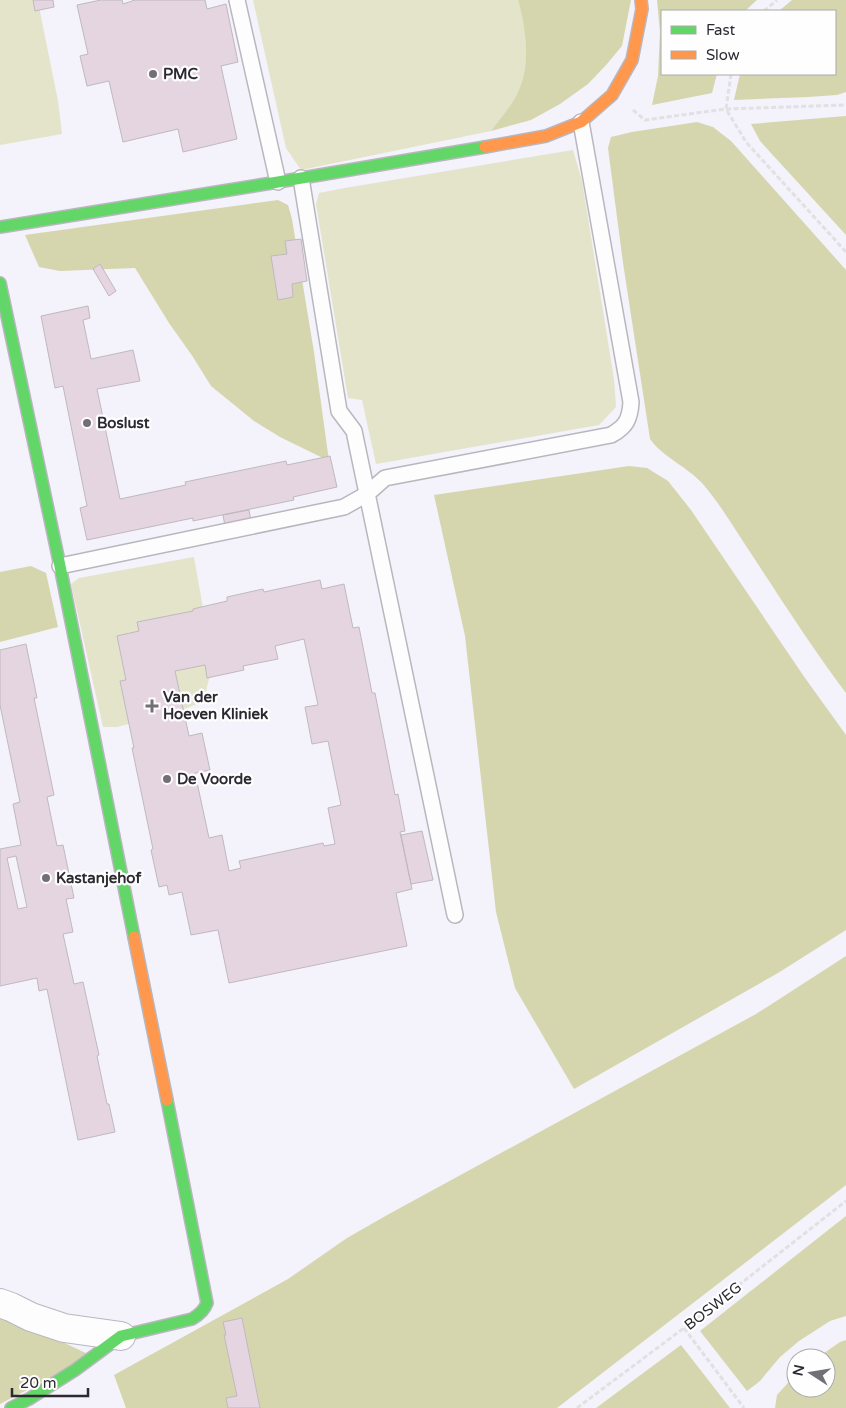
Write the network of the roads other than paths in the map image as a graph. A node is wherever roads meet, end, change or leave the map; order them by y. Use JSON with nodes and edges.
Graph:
{"nodes":[{"id":1,"x":237,"y":0,"type":"edge"},
{"id":2,"x":641,"y":0,"type":"edge"},
{"id":3,"x":581,"y":122,"type":"junction"},
{"id":4,"x":301,"y":178,"type":"junction"},
{"id":5,"x":278,"y":182,"type":"junction"},
{"id":6,"x":0,"y":227,"type":"edge"},
{"id":7,"x":0,"y":283,"type":"edge"},
{"id":8,"x":367,"y":494,"type":"junction"},
{"id":9,"x":60,"y":566,"type":"junction"},
{"id":10,"x":455,"y":916,"type":"dead end"},
{"id":11,"x":0,"y":1303,"type":"edge"},
{"id":12,"x":121,"y":1336,"type":"junction"},
{"id":13,"x":11,"y":1408,"type":"edge"}],
"edges":[{"from":1,"to":5,"type":"lane"},
{"from":2,"to":3,"type":"street"},
{"from":3,"to":4,"type":"street"},
{"from":3,"to":8,"type":"lane"},
{"from":4,"to":5,"type":"street"},
{"from":4,"to":8,"type":"lane"},
{"from":5,"to":6,"type":"street"},
{"from":7,"to":9,"type":"street"},
{"from":8,"to":9,"type":"lane"},
{"from":8,"to":10,"type":"lane"},
{"from":9,"to":12,"type":"street"},
{"from":11,"to":12,"type":"street"},
{"from":12,"to":13,"type":"street"}]}
